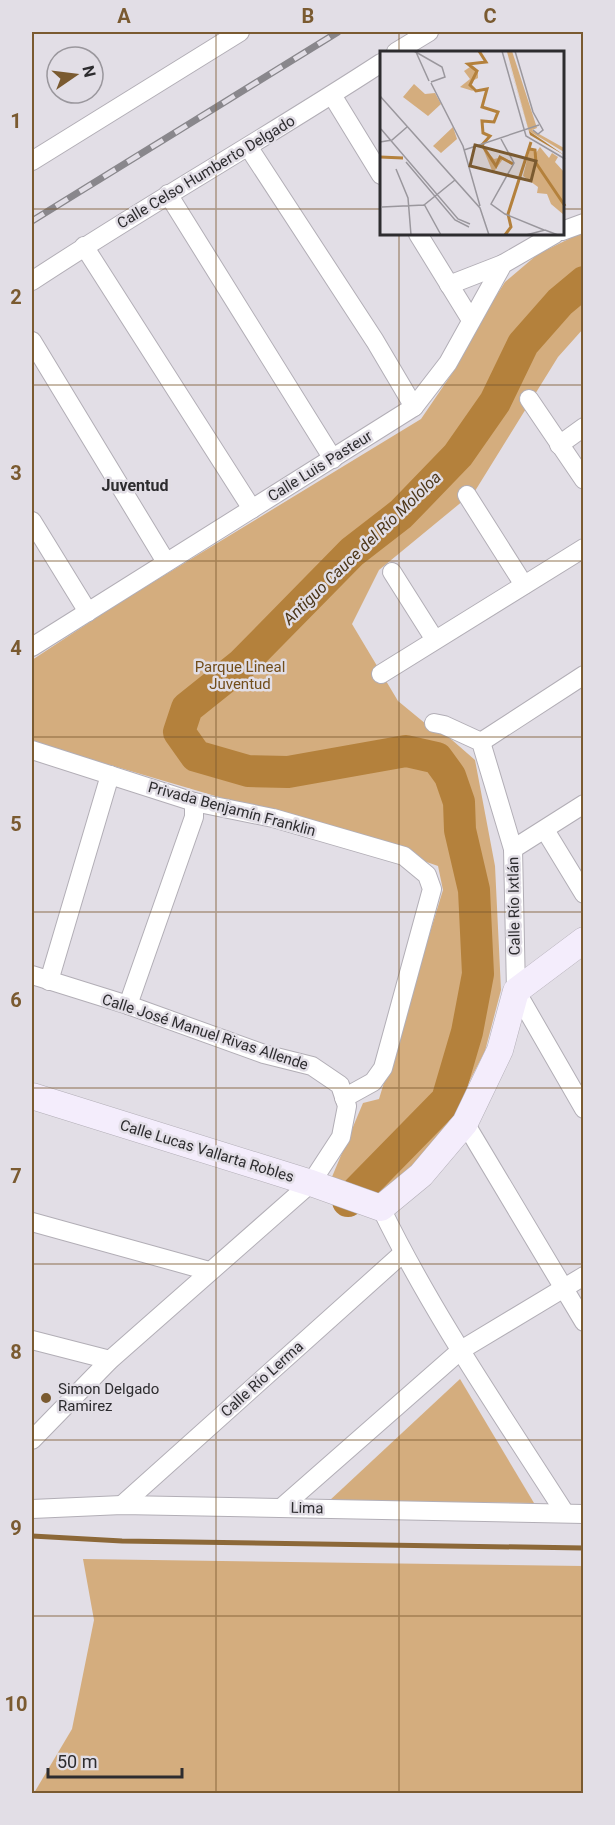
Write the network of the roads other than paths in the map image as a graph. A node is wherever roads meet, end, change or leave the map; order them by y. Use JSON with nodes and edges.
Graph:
{"nodes":[{"id":1,"x":240,"y":32,"type":"edge"},
{"id":2,"x":429,"y":32,"type":"edge"},
{"id":3,"x":417,"y":47,"type":"edge"},
{"id":4,"x":400,"y":51,"type":"edge"},
{"id":5,"x":380,"y":64,"type":"edge"},
{"id":6,"x":332,"y":95,"type":"junction"},
{"id":7,"x":249,"y":148,"type":"junction"},
{"id":8,"x":32,"y":161,"type":"edge"},
{"id":9,"x":380,"y":173,"type":"edge"},
{"id":10,"x":168,"y":194,"type":"junction"},
{"id":11,"x":584,"y":223,"type":"edge"},
{"id":12,"x":564,"y":230,"type":"edge"},
{"id":13,"x":419,"y":236,"type":"edge"},
{"id":14,"x":549,"y":236,"type":"edge"},
{"id":15,"x":84,"y":246,"type":"junction"},
{"id":16,"x":503,"y":264,"type":"junction"},
{"id":17,"x":32,"y":280,"type":"edge"},
{"id":18,"x":449,"y":285,"type":"junction"},
{"id":19,"x":471,"y":320,"type":"junction"},
{"id":20,"x":32,"y":341,"type":"edge"},
{"id":21,"x":529,"y":399,"type":"dead end"},
{"id":22,"x":414,"y":407,"type":"junction"},
{"id":23,"x":584,"y":427,"type":"edge"},
{"id":24,"x":559,"y":445,"type":"junction"},
{"id":25,"x":333,"y":459,"type":"junction"},
{"id":26,"x":584,"y":480,"type":"edge"},
{"id":27,"x":467,"y":495,"type":"dead end"},
{"id":28,"x":252,"y":509,"type":"junction"},
{"id":29,"x":32,"y":521,"type":"edge"},
{"id":30,"x":584,"y":548,"type":"edge"},
{"id":31,"x":166,"y":562,"type":"junction"},
{"id":32,"x":392,"y":572,"type":"dead end"},
{"id":33,"x":524,"y":585,"type":"junction"},
{"id":34,"x":88,"y":612,"type":"junction"},
{"id":35,"x":435,"y":640,"type":"junction"},
{"id":36,"x":32,"y":647,"type":"edge"},
{"id":37,"x":381,"y":674,"type":"dead end"},
{"id":38,"x":584,"y":675,"type":"edge"},
{"id":39,"x":434,"y":723,"type":"dead end"},
{"id":40,"x":482,"y":742,"type":"junction"},
{"id":41,"x":32,"y":750,"type":"edge"},
{"id":42,"x":110,"y":775,"type":"junction"},
{"id":43,"x":194,"y":802,"type":"junction"},
{"id":44,"x":584,"y":804,"type":"edge"},
{"id":45,"x":545,"y":830,"type":"junction"},
{"id":46,"x":513,"y":849,"type":"junction"},
{"id":47,"x":584,"y":894,"type":"edge"},
{"id":48,"x":584,"y":940,"type":"edge"},
{"id":49,"x":40,"y":978,"type":"edge"},
{"id":50,"x":516,"y":991,"type":"junction"},
{"id":51,"x":128,"y":1005,"type":"junction"},
{"id":52,"x":32,"y":1096,"type":"edge"},
{"id":53,"x":344,"y":1098,"type":"junction"},
{"id":54,"x":584,"y":1109,"type":"edge"},
{"id":55,"x":465,"y":1123,"type":"junction"},
{"id":56,"x":311,"y":1182,"type":"junction"},
{"id":57,"x":381,"y":1208,"type":"junction"},
{"id":58,"x":32,"y":1222,"type":"edge"},
{"id":59,"x":403,"y":1253,"type":"junction"},
{"id":60,"x":209,"y":1271,"type":"junction"},
{"id":61,"x":584,"y":1276,"type":"edge"},
{"id":62,"x":564,"y":1288,"type":"junction"},
{"id":63,"x":584,"y":1322,"type":"edge"},
{"id":64,"x":32,"y":1341,"type":"edge"},
{"id":65,"x":461,"y":1350,"type":"junction"},
{"id":66,"x":110,"y":1360,"type":"junction"},
{"id":67,"x":32,"y":1440,"type":"edge"},
{"id":68,"x":122,"y":1505,"type":"junction"},
{"id":69,"x":281,"y":1508,"type":"junction"},
{"id":70,"x":32,"y":1509,"type":"edge"},
{"id":71,"x":565,"y":1514,"type":"junction"},
{"id":72,"x":584,"y":1514,"type":"edge"}],
"edges":[{"from":1,"to":8,"type":"street"},
{"from":2,"to":3,"type":"street"},
{"from":3,"to":4,"type":"street"},
{"from":5,"to":6,"type":"street","name":"Calle Celso Humberto Delgado"},
{"from":6,"to":7,"type":"street","name":"Calle Celso Humberto Delgado"},
{"from":6,"to":9,"type":"street"},
{"from":7,"to":10,"type":"street","name":"Calle Celso Humberto Delgado"},
{"from":7,"to":22,"type":"street"},
{"from":10,"to":15,"type":"street","name":"Calle Celso Humberto Delgado"},
{"from":10,"to":25,"type":"street"},
{"from":11,"to":12,"type":"street","name":"Calle Luis Pasteur"},
{"from":13,"to":18,"type":"street"},
{"from":14,"to":16,"type":"street","name":"Calle Luis Pasteur"},
{"from":15,"to":17,"type":"street","name":"Calle Celso Humberto Delgado"},
{"from":15,"to":28,"type":"street"},
{"from":16,"to":18,"type":"street"},
{"from":16,"to":19,"type":"street","name":"Calle Luis Pasteur"},
{"from":18,"to":19,"type":"street"},
{"from":19,"to":22,"type":"street","name":"Calle Luis Pasteur"},
{"from":20,"to":31,"type":"street"},
{"from":21,"to":24,"type":"street"},
{"from":22,"to":25,"type":"street","name":"Calle Luis Pasteur"},
{"from":23,"to":24,"type":"street"},
{"from":24,"to":26,"type":"street"},
{"from":25,"to":28,"type":"street","name":"Calle Luis Pasteur"},
{"from":27,"to":33,"type":"street"},
{"from":28,"to":31,"type":"street","name":"Calle Luis Pasteur"},
{"from":29,"to":34,"type":"street"},
{"from":30,"to":33,"type":"street"},
{"from":31,"to":34,"type":"street","name":"Calle Luis Pasteur"},
{"from":32,"to":35,"type":"street"},
{"from":33,"to":35,"type":"street"},
{"from":34,"to":36,"type":"street","name":"Calle Luis Pasteur"},
{"from":35,"to":37,"type":"street"},
{"from":38,"to":40,"type":"street"},
{"from":39,"to":40,"type":"street"},
{"from":40,"to":46,"type":"street","name":"Calle Río Ixtlán"},
{"from":41,"to":42,"type":"street","name":"Privada Benjamín Franklin"},
{"from":42,"to":43,"type":"street","name":"Privada Benjamín Franklin"},
{"from":42,"to":49,"type":"street"},
{"from":43,"to":51,"type":"street"},
{"from":43,"to":53,"type":"street","name":"Privada Benjamín Franklin"},
{"from":44,"to":45,"type":"street"},
{"from":45,"to":46,"type":"street"},
{"from":45,"to":47,"type":"street"},
{"from":46,"to":50,"type":"street","name":"Calle Río Ixtlán"},
{"from":48,"to":50,"type":"street"},
{"from":49,"to":51,"type":"street","name":"Calle José Manuel Rivas Allende"},
{"from":50,"to":54,"type":"street","name":"Calle Río Ixtlán"},
{"from":50,"to":55,"type":"street"},
{"from":51,"to":53,"type":"street","name":"Calle José Manuel Rivas Allende"},
{"from":52,"to":56,"type":"street","name":"Calle Lucas Vallarta Robles"},
{"from":53,"to":56,"type":"street"},
{"from":55,"to":57,"type":"street"},
{"from":55,"to":62,"type":"street"},
{"from":56,"to":57,"type":"street","name":"Calle Lucas Vallarta Robles"},
{"from":56,"to":60,"type":"street"},
{"from":57,"to":59,"type":"street"},
{"from":58,"to":60,"type":"street"},
{"from":59,"to":65,"type":"street"},
{"from":59,"to":68,"type":"street","name":"Calle Río Lerma"},
{"from":60,"to":66,"type":"street"},
{"from":61,"to":62,"type":"street"},
{"from":62,"to":63,"type":"street"},
{"from":62,"to":65,"type":"street"},
{"from":64,"to":66,"type":"street"},
{"from":65,"to":69,"type":"street"},
{"from":65,"to":71,"type":"street"},
{"from":66,"to":67,"type":"street"},
{"from":68,"to":69,"type":"street","name":"Lima"},
{"from":68,"to":70,"type":"street","name":"Lima"},
{"from":69,"to":71,"type":"street","name":"Lima"},
{"from":71,"to":72,"type":"street","name":"Lima"}]}
